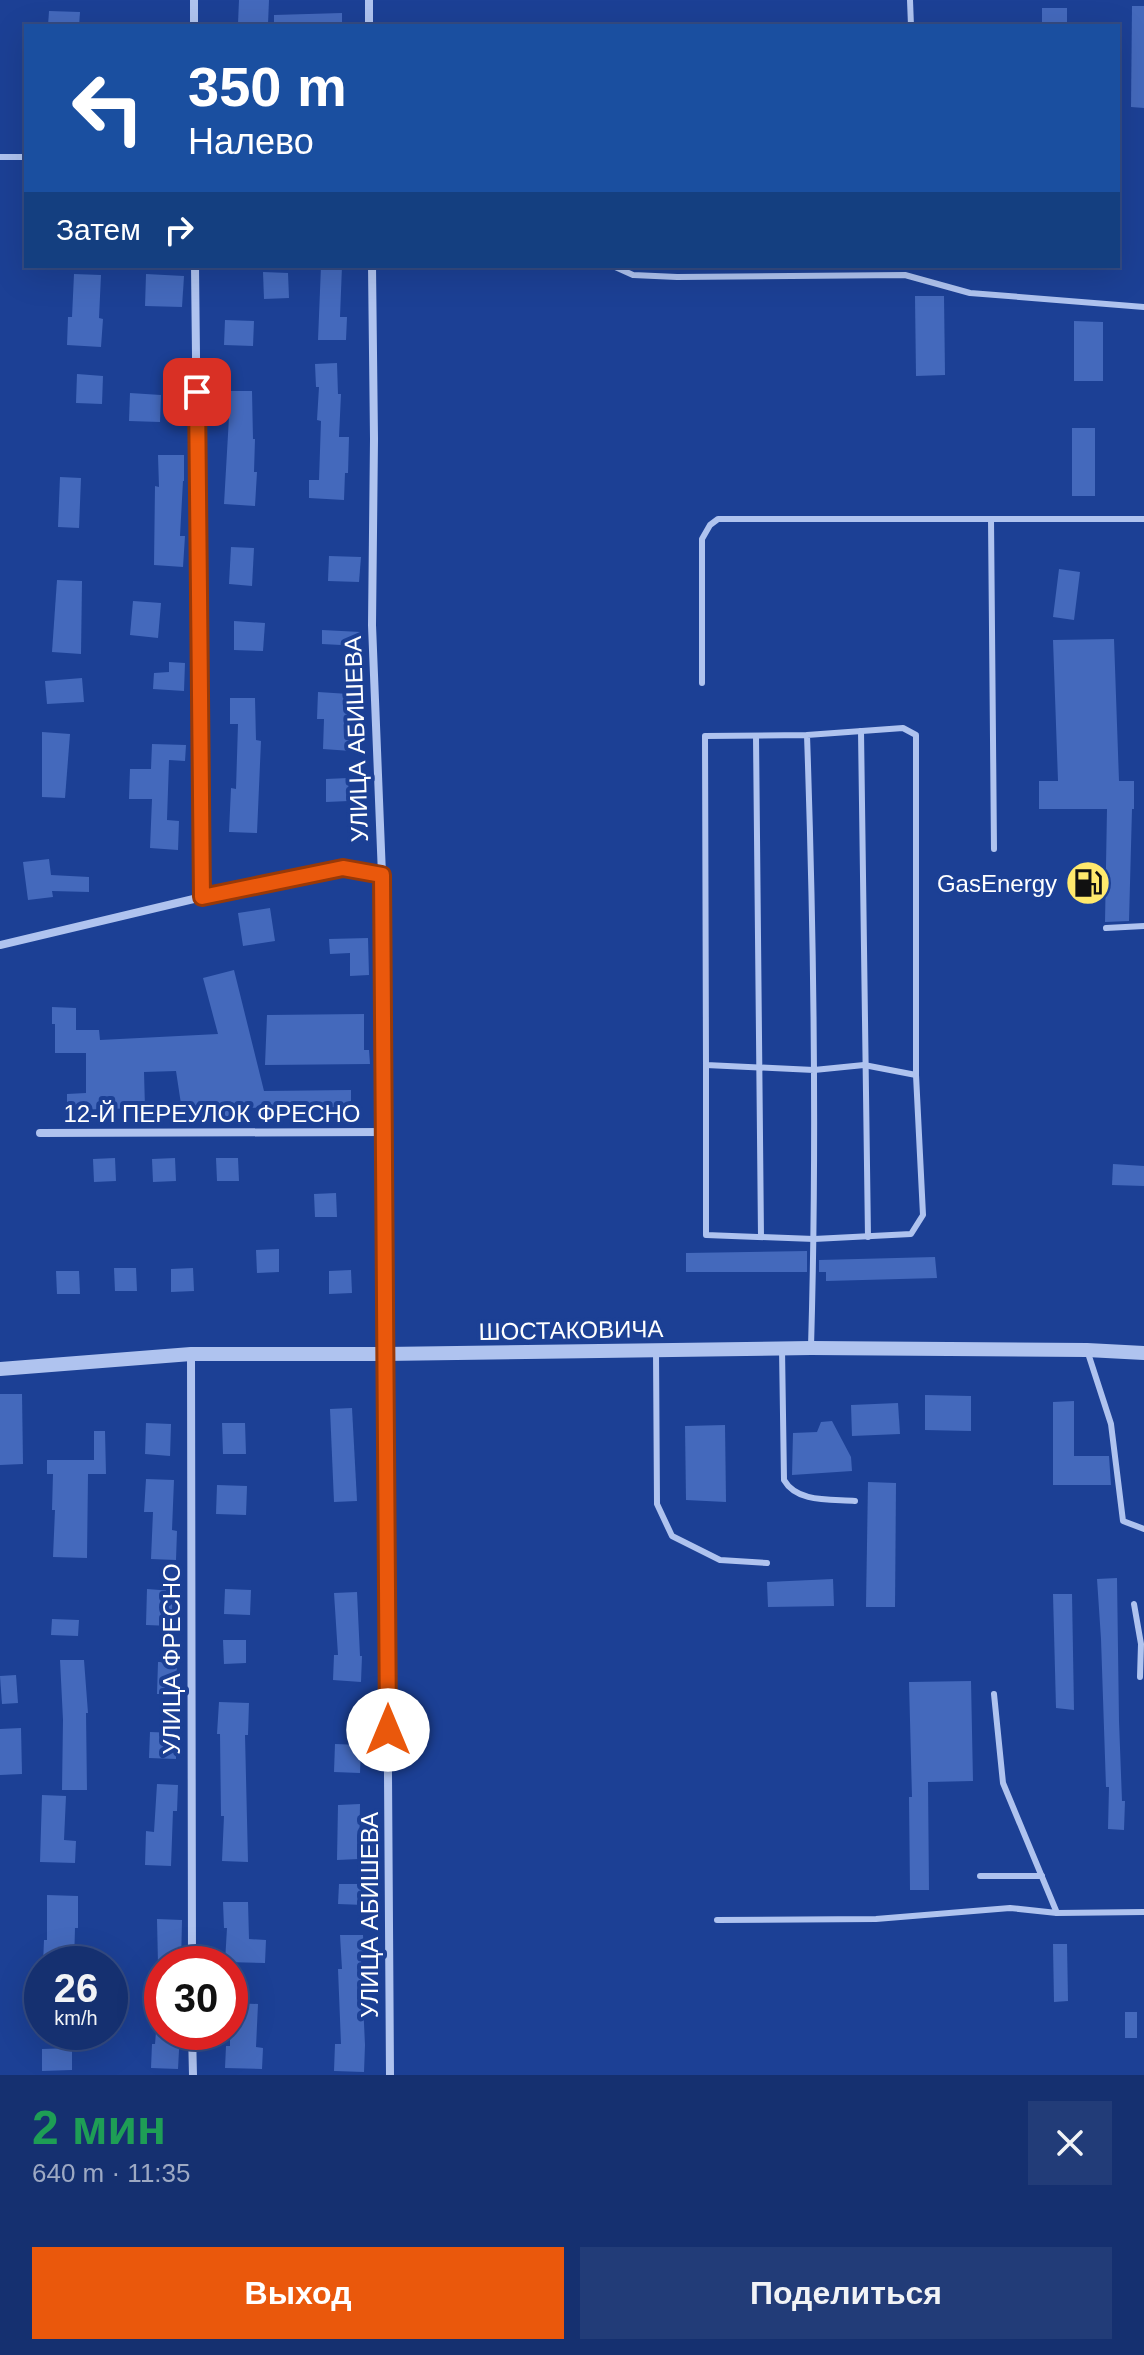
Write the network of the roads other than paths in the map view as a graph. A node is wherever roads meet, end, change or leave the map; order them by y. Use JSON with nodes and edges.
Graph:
{"nodes":[{"id":1,"x":194,"y":0,"type":"edge"},
{"id":2,"x":369,"y":0,"type":"edge"},
{"id":3,"x":910,"y":0,"type":"edge"},
{"id":4,"x":194,"y":24,"type":"edge"},
{"id":5,"x":369,"y":24,"type":"edge"},
{"id":6,"x":911,"y":24,"type":"edge"},
{"id":7,"x":0,"y":157,"type":"edge"},
{"id":8,"x":24,"y":157,"type":"edge"},
{"id":9,"x":195,"y":268,"type":"edge"},
{"id":10,"x":372,"y":268,"type":"edge"},
{"id":11,"x":617,"y":268,"type":"edge"},
{"id":12,"x":1144,"y":307,"type":"edge"},
{"id":13,"x":991,"y":519,"type":"junction"},
{"id":14,"x":1144,"y":519,"type":"edge"},
{"id":15,"x":702,"y":683,"type":"dead end"},
{"id":16,"x":861,"y":731,"type":"junction"},
{"id":17,"x":807,"y":735,"type":"junction"},
{"id":18,"x":756,"y":736,"type":"junction"},
{"id":19,"x":994,"y":849,"type":"dead end"},
{"id":20,"x":382,"y":875,"type":"junction"},
{"id":21,"x":202,"y":897,"type":"junction"},
{"id":22,"x":1144,"y":926,"type":"edge"},
{"id":23,"x":1106,"y":928,"type":"dead end"},
{"id":24,"x":0,"y":945,"type":"edge"},
{"id":25,"x":706,"y":1065,"type":"junction"},
{"id":26,"x":864,"y":1065,"type":"junction"},
{"id":27,"x":760,"y":1067,"type":"junction"},
{"id":28,"x":814,"y":1070,"type":"junction"},
{"id":29,"x":916,"y":1075,"type":"junction"},
{"id":30,"x":383,"y":1132,"type":"junction"},
{"id":31,"x":40,"y":1133,"type":"dead end"},
{"id":32,"x":761,"y":1237,"type":"junction"},
{"id":33,"x":868,"y":1237,"type":"junction"},
{"id":34,"x":814,"y":1239,"type":"junction"},
{"id":35,"x":811,"y":1348,"type":"junction"},
{"id":36,"x":782,"y":1349,"type":"junction"},
{"id":37,"x":1087,"y":1350,"type":"junction"},
{"id":38,"x":1141,"y":1350,"type":"edge"},
{"id":39,"x":656,"y":1351,"type":"junction"},
{"id":40,"x":191,"y":1354,"type":"junction"},
{"id":41,"x":385,"y":1354,"type":"junction"},
{"id":42,"x":0,"y":1369,"type":"edge"},
{"id":43,"x":855,"y":1501,"type":"dead end"},
{"id":44,"x":1144,"y":1529,"type":"edge"},
{"id":45,"x":767,"y":1563,"type":"dead end"},
{"id":46,"x":1134,"y":1604,"type":"dead end"},
{"id":47,"x":1142,"y":1644,"type":"edge"},
{"id":48,"x":1140,"y":1677,"type":"dead end"},
{"id":49,"x":994,"y":1694,"type":"dead end"},
{"id":50,"x":980,"y":1876,"type":"dead end"},
{"id":51,"x":1042,"y":1876,"type":"junction"},
{"id":52,"x":1144,"y":1912,"type":"edge"},
{"id":53,"x":1057,"y":1913,"type":"junction"},
{"id":54,"x":717,"y":1920,"type":"dead end"},
{"id":55,"x":192,"y":1946,"type":"edge"},
{"id":56,"x":192,"y":2050,"type":"edge"},
{"id":57,"x":193,"y":2075,"type":"edge"},
{"id":58,"x":390,"y":2075,"type":"edge"}],
"edges":[{"from":1,"to":4,"type":"street"},
{"from":2,"to":5,"type":"street"},
{"from":3,"to":6,"type":"lane"},
{"from":7,"to":8,"type":"lane"},
{"from":9,"to":21,"type":"street"},
{"from":10,"to":20,"type":"street","name":"УЛИЦА АБИШЕВА"},
{"from":11,"to":12,"type":"lane"},
{"from":13,"to":14,"type":"lane"},
{"from":13,"to":15,"type":"lane"},
{"from":13,"to":19,"type":"lane"},
{"from":16,"to":17,"type":"lane"},
{"from":16,"to":26,"type":"lane"},
{"from":16,"to":29,"type":"lane"},
{"from":17,"to":18,"type":"lane"},
{"from":17,"to":28,"type":"lane"},
{"from":18,"to":25,"type":"lane"},
{"from":18,"to":27,"type":"lane"},
{"from":20,"to":21,"type":"street"},
{"from":20,"to":30,"type":"street","name":"УЛИЦА АБИШЕВА"},
{"from":21,"to":24,"type":"street"},
{"from":22,"to":23,"type":"lane"},
{"from":25,"to":27,"type":"lane"},
{"from":25,"to":32,"type":"lane"},
{"from":26,"to":28,"type":"lane"},
{"from":26,"to":29,"type":"lane"},
{"from":26,"to":33,"type":"lane"},
{"from":27,"to":28,"type":"lane"},
{"from":27,"to":32,"type":"lane"},
{"from":28,"to":34,"type":"lane"},
{"from":29,"to":33,"type":"lane"},
{"from":30,"to":31,"type":"street","name":"12-Й ПЕРЕУЛОК ФРЕСНО"},
{"from":30,"to":41,"type":"street","name":"УЛИЦА АБИШЕВА"},
{"from":32,"to":34,"type":"lane"},
{"from":33,"to":34,"type":"lane"},
{"from":34,"to":35,"type":"lane"},
{"from":35,"to":36,"type":"street","name":"ШОСТАКОВИЧА"},
{"from":35,"to":37,"type":"street","name":"ШОСТАКОВИЧА"},
{"from":36,"to":39,"type":"street","name":"ШОСТАКОВИЧА"},
{"from":36,"to":43,"type":"lane"},
{"from":37,"to":38,"type":"street","name":"ШОСТАКОВИЧА"},
{"from":37,"to":44,"type":"lane"},
{"from":39,"to":41,"type":"street","name":"ШОСТАКОВИЧА"},
{"from":39,"to":45,"type":"lane"},
{"from":40,"to":41,"type":"street","name":"ШОСТАКОВИЧА"},
{"from":40,"to":42,"type":"street","name":"ШОСТАКОВИЧА"},
{"from":40,"to":55,"type":"street","name":"УЛИЦА ФРЕСНО"},
{"from":41,"to":58,"type":"street","name":"УЛИЦА АБИШЕВА"},
{"from":46,"to":47,"type":"lane"},
{"from":47,"to":48,"type":"lane"},
{"from":49,"to":51,"type":"lane"},
{"from":50,"to":51,"type":"lane"},
{"from":51,"to":53,"type":"lane"},
{"from":52,"to":53,"type":"lane"},
{"from":53,"to":54,"type":"lane"},
{"from":56,"to":57,"type":"street"}]}
